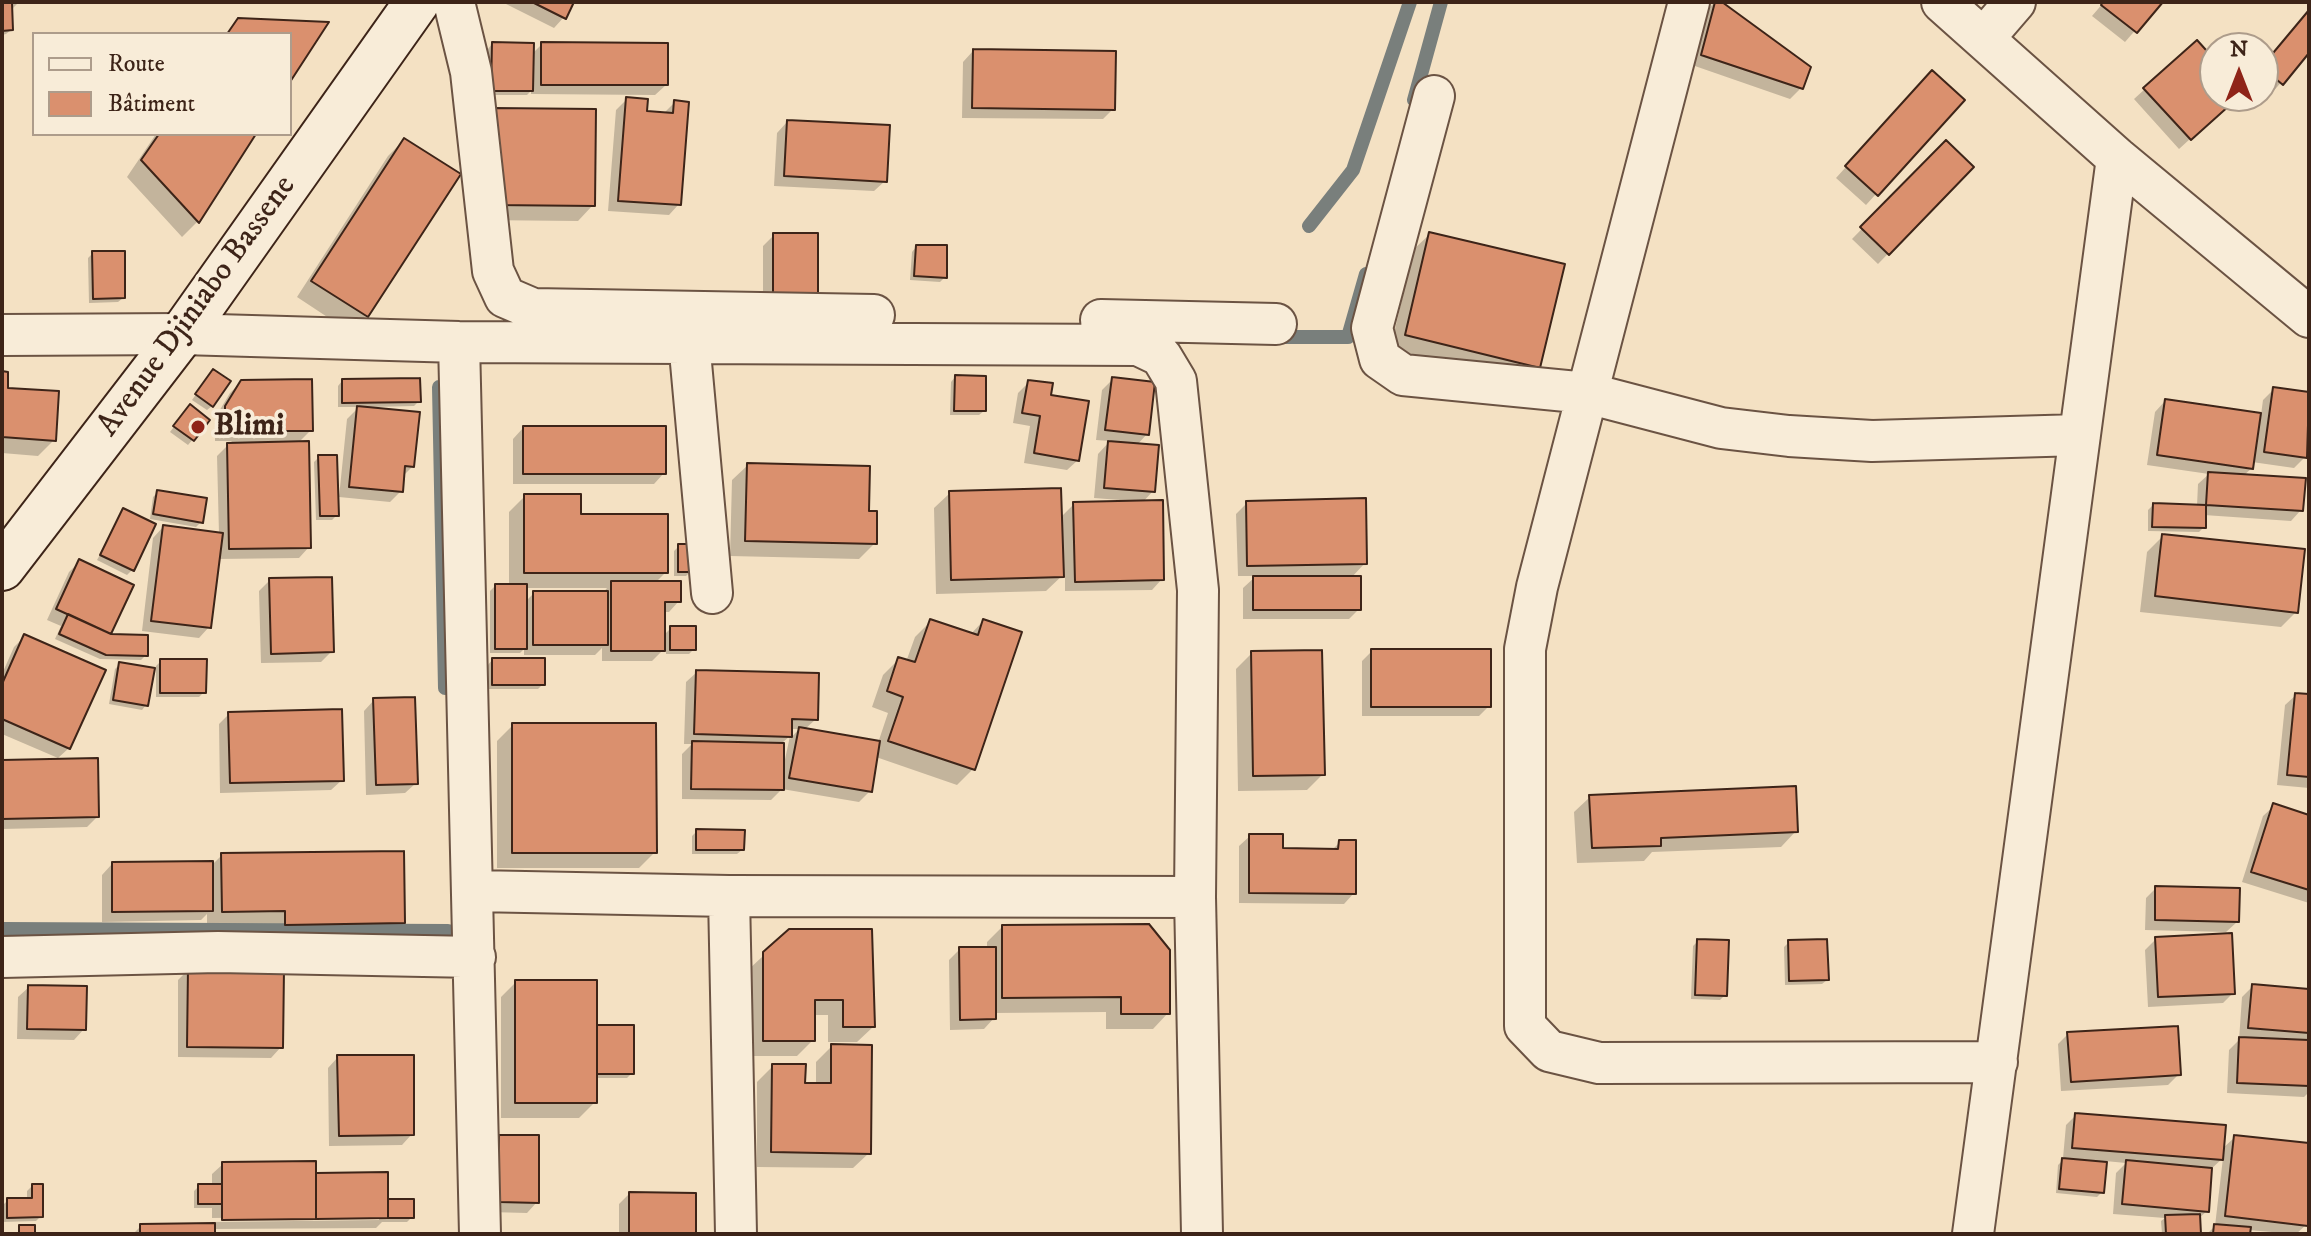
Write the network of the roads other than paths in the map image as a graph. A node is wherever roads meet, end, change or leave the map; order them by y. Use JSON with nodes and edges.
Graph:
{"nodes":[{"id":1,"x":417,"y":2,"type":"edge"},
{"id":2,"x":454,"y":2,"type":"edge"},
{"id":3,"x":1689,"y":2,"type":"edge"},
{"id":4,"x":1942,"y":2,"type":"edge"},
{"id":5,"x":2015,"y":2,"type":"edge"},
{"id":6,"x":1984,"y":38,"type":"junction"},
{"id":7,"x":1434,"y":96,"type":"dead end"},
{"id":8,"x":2117,"y":158,"type":"junction"},
{"id":9,"x":2309,"y":317,"type":"edge"},
{"id":10,"x":1276,"y":324,"type":"dead end"},
{"id":11,"x":182,"y":334,"type":"junction"},
{"id":12,"x":2,"y":335,"type":"edge"},
{"id":13,"x":689,"y":341,"type":"junction"},
{"id":14,"x":459,"y":342,"type":"junction"},
{"id":15,"x":1587,"y":393,"type":"junction"},
{"id":16,"x":2080,"y":435,"type":"junction"},
{"id":17,"x":2,"y":568,"type":"edge"},
{"id":18,"x":712,"y":593,"type":"dead end"},
{"id":19,"x":474,"y":891,"type":"junction"},
{"id":20,"x":729,"y":896,"type":"junction"},
{"id":21,"x":1195,"y":897,"type":"junction"},
{"id":22,"x":2,"y":957,"type":"edge"},
{"id":23,"x":475,"y":957,"type":"junction"},
{"id":24,"x":1997,"y":1062,"type":"junction"},
{"id":25,"x":480,"y":1234,"type":"edge"},
{"id":26,"x":736,"y":1234,"type":"edge"},
{"id":27,"x":1202,"y":1234,"type":"edge"},
{"id":28,"x":1973,"y":1234,"type":"edge"}],
"edges":[{"from":1,"to":11,"type":"main road","name":"Avenue Djiniabo Bassene"},
{"from":2,"to":10,"type":"street"},
{"from":3,"to":15,"type":"street"},
{"from":4,"to":6,"type":"street"},
{"from":5,"to":6,"type":"street"},
{"from":6,"to":8,"type":"street"},
{"from":7,"to":15,"type":"street"},
{"from":8,"to":9,"type":"street"},
{"from":8,"to":16,"type":"street"},
{"from":11,"to":12,"type":"street"},
{"from":11,"to":14,"type":"street"},
{"from":11,"to":17,"type":"main road","name":"Avenue Djiniabo Bassene"},
{"from":13,"to":14,"type":"street"},
{"from":13,"to":18,"type":"street"},
{"from":13,"to":21,"type":"street"},
{"from":14,"to":19,"type":"street"},
{"from":15,"to":16,"type":"street"},
{"from":15,"to":24,"type":"street"},
{"from":16,"to":24,"type":"street"},
{"from":19,"to":20,"type":"street"},
{"from":19,"to":23,"type":"street"},
{"from":20,"to":21,"type":"street"},
{"from":20,"to":26,"type":"street"},
{"from":21,"to":27,"type":"street"},
{"from":22,"to":23,"type":"street"},
{"from":23,"to":25,"type":"street"},
{"from":24,"to":28,"type":"street"}]}
